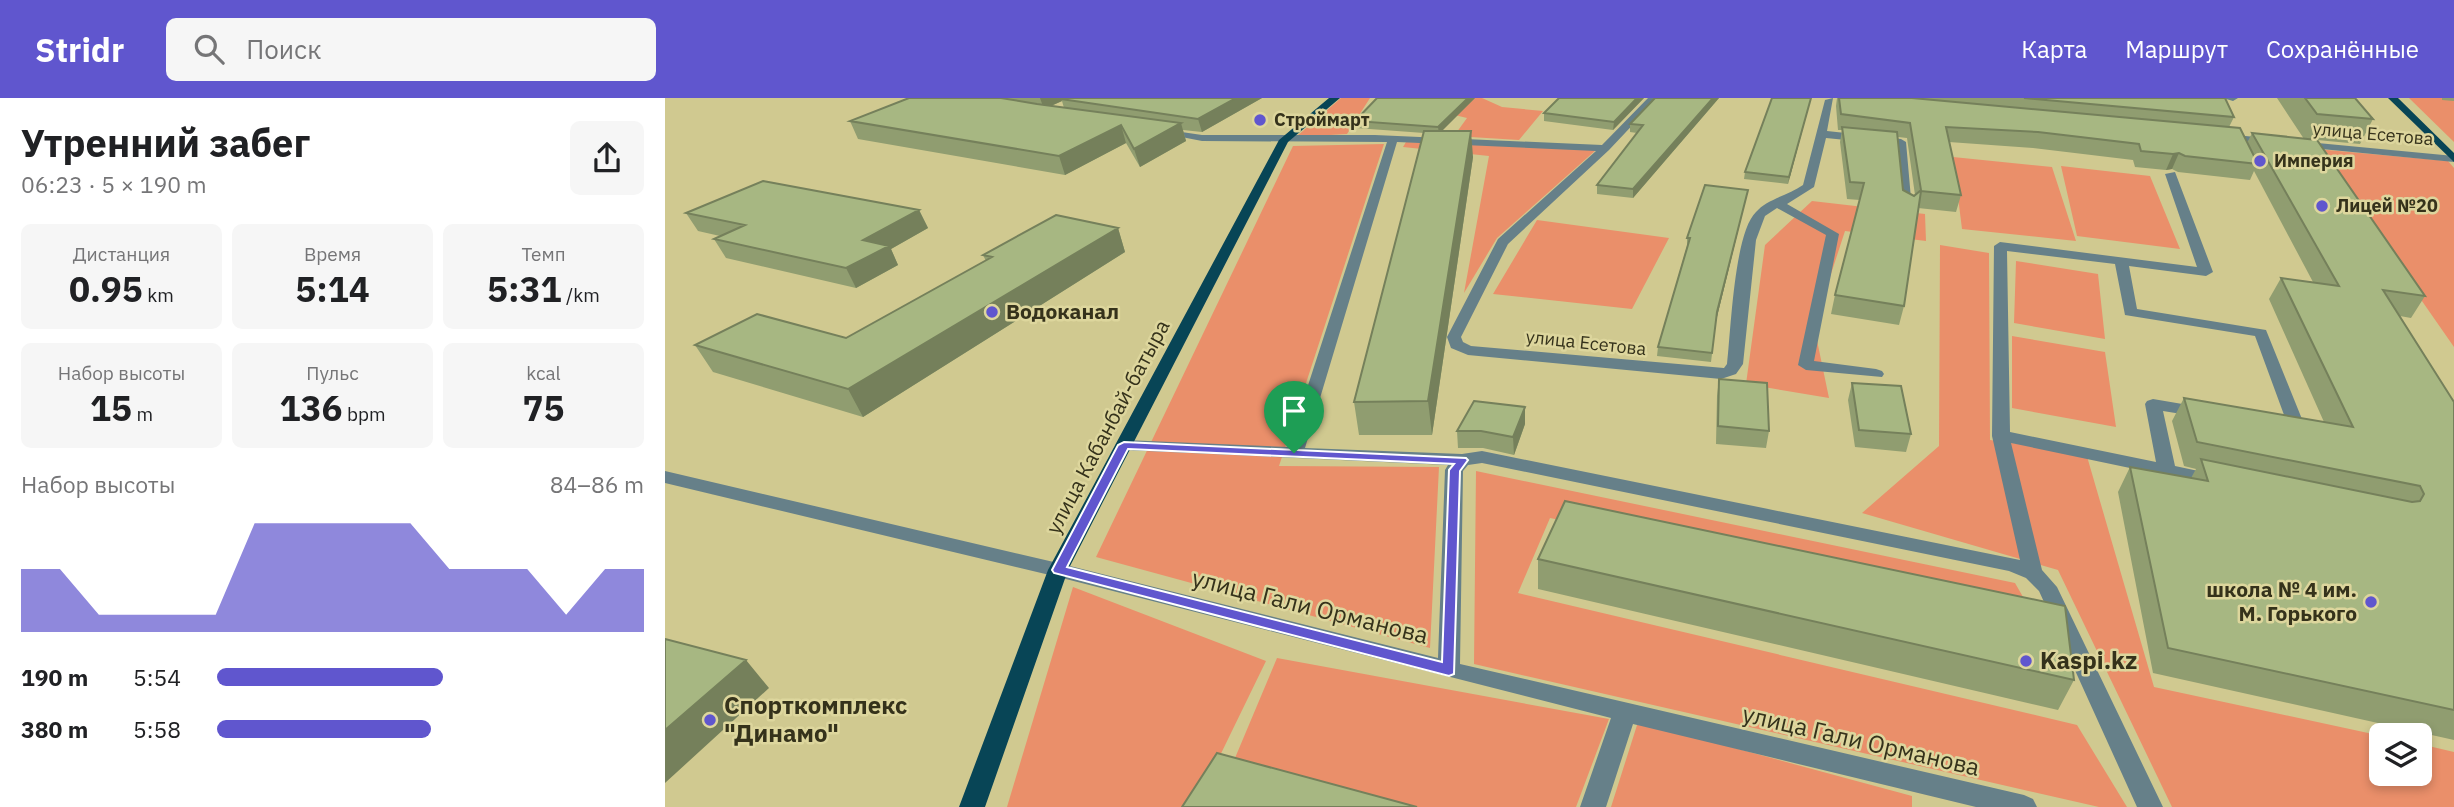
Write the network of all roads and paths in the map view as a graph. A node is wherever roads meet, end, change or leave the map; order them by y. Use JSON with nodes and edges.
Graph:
{"nodes":[{"id":1,"x":1335,"y":98,"type":"edge"},
{"id":2,"x":1653,"y":98,"type":"edge"},
{"id":3,"x":2228,"y":98,"type":"edge"},
{"id":4,"x":2233,"y":98,"type":"edge"},
{"id":5,"x":2393,"y":98,"type":"edge"},
{"id":6,"x":1831,"y":100,"type":"edge"},
{"id":7,"x":1149,"y":131,"type":"edge"},
{"id":8,"x":1822,"y":134,"type":"junction"},
{"id":9,"x":2208,"y":136,"type":"edge"},
{"id":10,"x":1393,"y":139,"type":"junction"},
{"id":11,"x":1284,"y":140,"type":"junction"},
{"id":12,"x":1605,"y":148,"type":"junction"},
{"id":13,"x":2454,"y":159,"type":"edge"},
{"id":14,"x":2171,"y":174,"type":"edge"},
{"id":15,"x":1779,"y":204,"type":"junction"},
{"id":16,"x":1908,"y":207,"type":"edge"},
{"id":17,"x":2121,"y":261,"type":"junction"},
{"id":18,"x":1876,"y":374,"type":"dead end"},
{"id":19,"x":2218,"y":415,"type":"edge"},
{"id":20,"x":2271,"y":425,"type":"edge"},
{"id":21,"x":2001,"y":436,"type":"junction"},
{"id":22,"x":1124,"y":445,"type":"junction"},
{"id":23,"x":1294,"y":453,"type":"junction"},
{"id":24,"x":1462,"y":460,"type":"junction"},
{"id":25,"x":2167,"y":470,"type":"junction"},
{"id":26,"x":665,"y":477,"type":"edge"},
{"id":27,"x":2234,"y":484,"type":"edge"},
{"id":28,"x":1059,"y":570,"type":"junction"},
{"id":29,"x":2033,"y":573,"type":"junction"},
{"id":30,"x":1449,"y":670,"type":"junction"},
{"id":31,"x":1625,"y":712,"type":"junction"},
{"id":32,"x":972,"y":807,"type":"edge"},
{"id":33,"x":1593,"y":807,"type":"edge"},
{"id":34,"x":2024,"y":807,"type":"edge"},
{"id":35,"x":2150,"y":807,"type":"edge"}],
"edges":[{"from":1,"to":11,"type":"main road","name":"улица Кабанбай-батыра"},
{"from":2,"to":12,"type":"street","name":"улица Есетова"},
{"from":3,"to":4,"type":"street"},
{"from":5,"to":13,"type":"main road"},
{"from":6,"to":8,"type":"street","name":"улица Есетова"},
{"from":7,"to":11,"type":"street"},
{"from":8,"to":15,"type":"street","name":"улица Есетова"},
{"from":8,"to":16,"type":"street"},
{"from":9,"to":13,"type":"street","name":"улица Есетова"},
{"from":10,"to":11,"type":"street"},
{"from":10,"to":12,"type":"street"},
{"from":10,"to":23,"type":"street"},
{"from":11,"to":22,"type":"main road","name":"улица Кабанбай-батыра"},
{"from":12,"to":15,"type":"street","name":"улица Есетова"},
{"from":14,"to":17,"type":"street"},
{"from":15,"to":18,"type":"street"},
{"from":17,"to":20,"type":"street"},
{"from":17,"to":21,"type":"street"},
{"from":19,"to":25,"type":"street"},
{"from":21,"to":25,"type":"street"},
{"from":21,"to":29,"type":"street"},
{"from":22,"to":23,"type":"street"},
{"from":22,"to":28,"type":"main road","name":"улица Кабанбай-батыра"},
{"from":23,"to":24,"type":"street"},
{"from":24,"to":29,"type":"street"},
{"from":24,"to":30,"type":"street"},
{"from":25,"to":27,"type":"street"},
{"from":26,"to":28,"type":"street","name":"улица Гали Орманова"},
{"from":28,"to":30,"type":"street","name":"улица Гали Орманова"},
{"from":28,"to":32,"type":"main road","name":"улица Кабанбай-батыра"},
{"from":29,"to":35,"type":"street"},
{"from":30,"to":31,"type":"street","name":"улица Гали Орманова"},
{"from":31,"to":33,"type":"street"},
{"from":31,"to":34,"type":"street","name":"улица Гали Орманова"}]}
